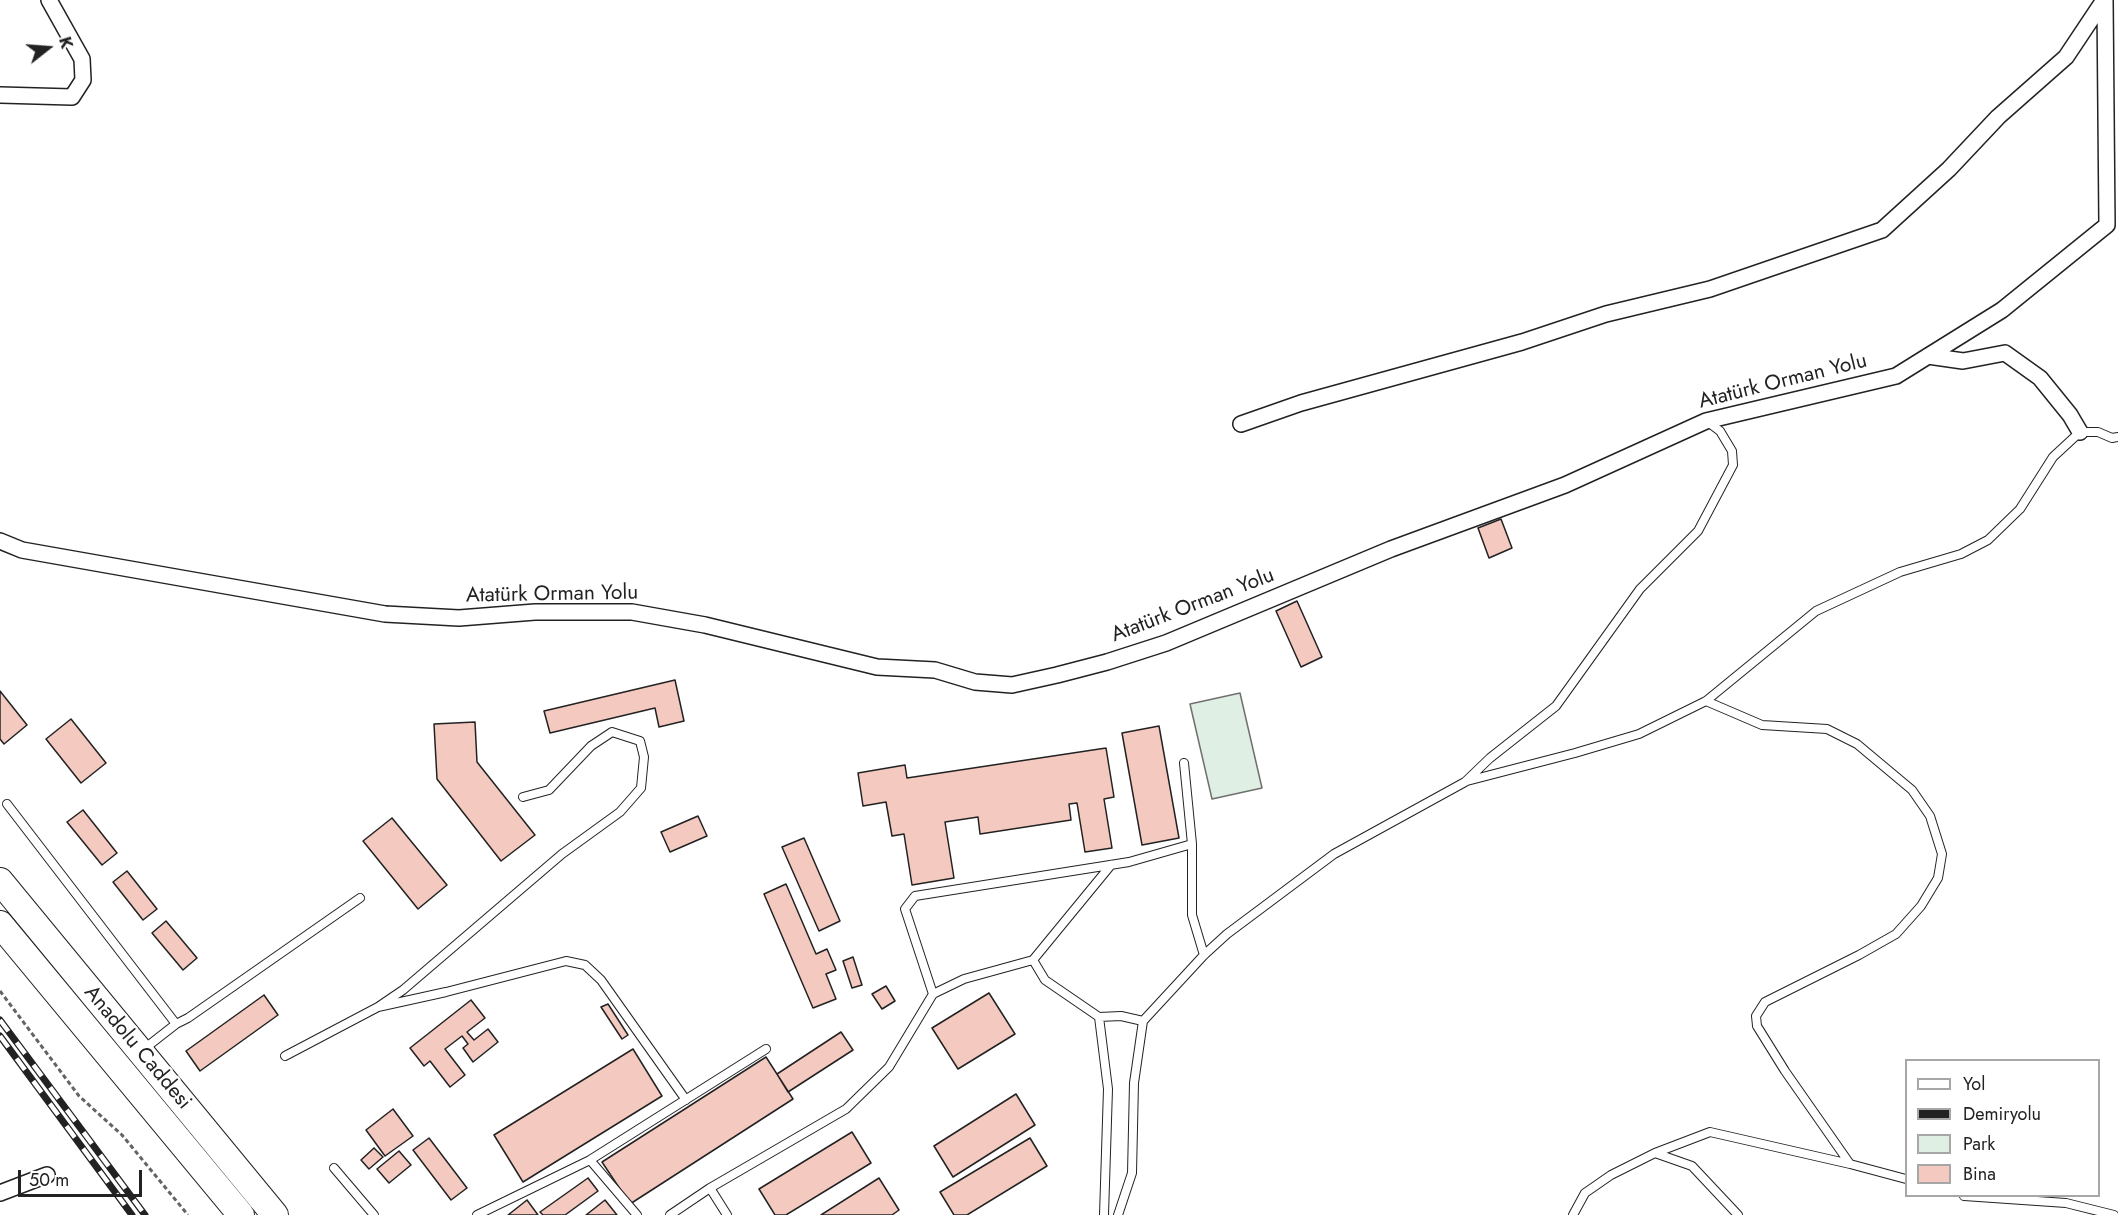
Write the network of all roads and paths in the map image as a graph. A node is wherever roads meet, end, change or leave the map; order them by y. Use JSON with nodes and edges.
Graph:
{"nodes":[{"id":1,"x":49,"y":0,"type":"edge"},
{"id":2,"x":2104,"y":0,"type":"edge"},
{"id":3,"x":0,"y":95,"type":"edge"},
{"id":4,"x":2113,"y":224,"type":"edge"},
{"id":5,"x":1928,"y":356,"type":"junction"},
{"id":6,"x":1706,"y":421,"type":"junction"},
{"id":7,"x":1241,"y":424,"type":"dead end"},
{"id":8,"x":2080,"y":432,"type":"junction"},
{"id":9,"x":2118,"y":437,"type":"edge"},
{"id":10,"x":0,"y":541,"type":"edge"},
{"id":11,"x":1706,"y":701,"type":"junction"},
{"id":12,"x":1184,"y":763,"type":"dead end"},
{"id":13,"x":1465,"y":782,"type":"junction"},
{"id":14,"x":523,"y":797,"type":"dead end"},
{"id":15,"x":7,"y":804,"type":"dead end"},
{"id":16,"x":1192,"y":844,"type":"junction"},
{"id":17,"x":1111,"y":866,"type":"junction"},
{"id":18,"x":0,"y":880,"type":"edge"},
{"id":19,"x":360,"y":898,"type":"dead end"},
{"id":20,"x":0,"y":924,"type":"edge"},
{"id":21,"x":1204,"y":955,"type":"junction"},
{"id":22,"x":1033,"y":960,"type":"junction"},
{"id":23,"x":0,"y":991,"type":"edge"},
{"id":24,"x":933,"y":994,"type":"junction"},
{"id":25,"x":378,"y":1007,"type":"junction"},
{"id":26,"x":1099,"y":1017,"type":"junction"},
{"id":27,"x":1143,"y":1021,"type":"junction"},
{"id":28,"x":176,"y":1024,"type":"junction"},
{"id":29,"x":766,"y":1049,"type":"dead end"},
{"id":30,"x":140,"y":1052,"type":"junction"},
{"id":31,"x":285,"y":1056,"type":"dead end"},
{"id":32,"x":686,"y":1100,"type":"junction"},
{"id":33,"x":1655,"y":1153,"type":"junction"},
{"id":34,"x":590,"y":1160,"type":"junction"},
{"id":35,"x":1850,"y":1164,"type":"junction"},
{"id":36,"x":333,"y":1168,"type":"dead end"},
{"id":37,"x":47,"y":1175,"type":"dead end"},
{"id":38,"x":1905,"y":1179,"type":"edge"},
{"id":39,"x":710,"y":1188,"type":"junction"},
{"id":40,"x":0,"y":1193,"type":"edge"},
{"id":41,"x":1979,"y":1197,"type":"edge"},
{"id":42,"x":188,"y":1215,"type":"edge"},
{"id":43,"x":241,"y":1215,"type":"edge"},
{"id":44,"x":275,"y":1215,"type":"edge"},
{"id":45,"x":374,"y":1215,"type":"edge"},
{"id":46,"x":477,"y":1215,"type":"edge"},
{"id":47,"x":638,"y":1215,"type":"edge"},
{"id":48,"x":670,"y":1215,"type":"edge"},
{"id":49,"x":727,"y":1215,"type":"edge"},
{"id":50,"x":1104,"y":1215,"type":"edge"},
{"id":51,"x":1118,"y":1215,"type":"edge"},
{"id":52,"x":1573,"y":1215,"type":"edge"},
{"id":53,"x":1738,"y":1215,"type":"edge"},
{"id":54,"x":2114,"y":1215,"type":"edge"}],
"edges":[{"from":1,"to":3,"type":"street"},
{"from":2,"to":4,"type":"street","name":"Atatürk Orman Yolu"},
{"from":2,"to":7,"type":"street"},
{"from":4,"to":5,"type":"street","name":"Atatürk Orman Yolu"},
{"from":5,"to":6,"type":"street","name":"Atatürk Orman Yolu"},
{"from":5,"to":8,"type":"street"},
{"from":6,"to":10,"type":"street","name":"Atatürk Orman Yolu"},
{"from":6,"to":13,"type":"lane"},
{"from":8,"to":9,"type":"lane"},
{"from":8,"to":11,"type":"lane"},
{"from":11,"to":13,"type":"lane"},
{"from":11,"to":35,"type":"lane"},
{"from":12,"to":16,"type":"lane"},
{"from":13,"to":21,"type":"lane"},
{"from":14,"to":25,"type":"lane"},
{"from":15,"to":28,"type":"lane"},
{"from":16,"to":17,"type":"lane"},
{"from":16,"to":21,"type":"lane"},
{"from":17,"to":22,"type":"lane"},
{"from":17,"to":24,"type":"lane"},
{"from":18,"to":30,"type":"highway","name":"Anadolu Caddesi"},
{"from":19,"to":28,"type":"lane"},
{"from":20,"to":43,"type":"highway","name":"Anadolu Caddesi"},
{"from":21,"to":27,"type":"lane"},
{"from":22,"to":24,"type":"lane"},
{"from":22,"to":26,"type":"lane"},
{"from":23,"to":42,"type":"path"},
{"from":24,"to":39,"type":"lane"},
{"from":25,"to":31,"type":"lane"},
{"from":25,"to":32,"type":"lane"},
{"from":26,"to":27,"type":"lane"},
{"from":26,"to":50,"type":"lane"},
{"from":27,"to":51,"type":"lane"},
{"from":28,"to":30,"type":"lane"},
{"from":29,"to":32,"type":"lane"},
{"from":30,"to":44,"type":"highway","name":"Anadolu Caddesi"},
{"from":32,"to":34,"type":"lane"},
{"from":33,"to":35,"type":"lane"},
{"from":33,"to":52,"type":"lane"},
{"from":33,"to":53,"type":"lane"},
{"from":34,"to":46,"type":"lane"},
{"from":34,"to":47,"type":"lane"},
{"from":35,"to":38,"type":"lane"},
{"from":36,"to":45,"type":"lane"},
{"from":37,"to":40,"type":"street"},
{"from":39,"to":48,"type":"lane"},
{"from":39,"to":49,"type":"lane"},
{"from":41,"to":54,"type":"lane"}]}
